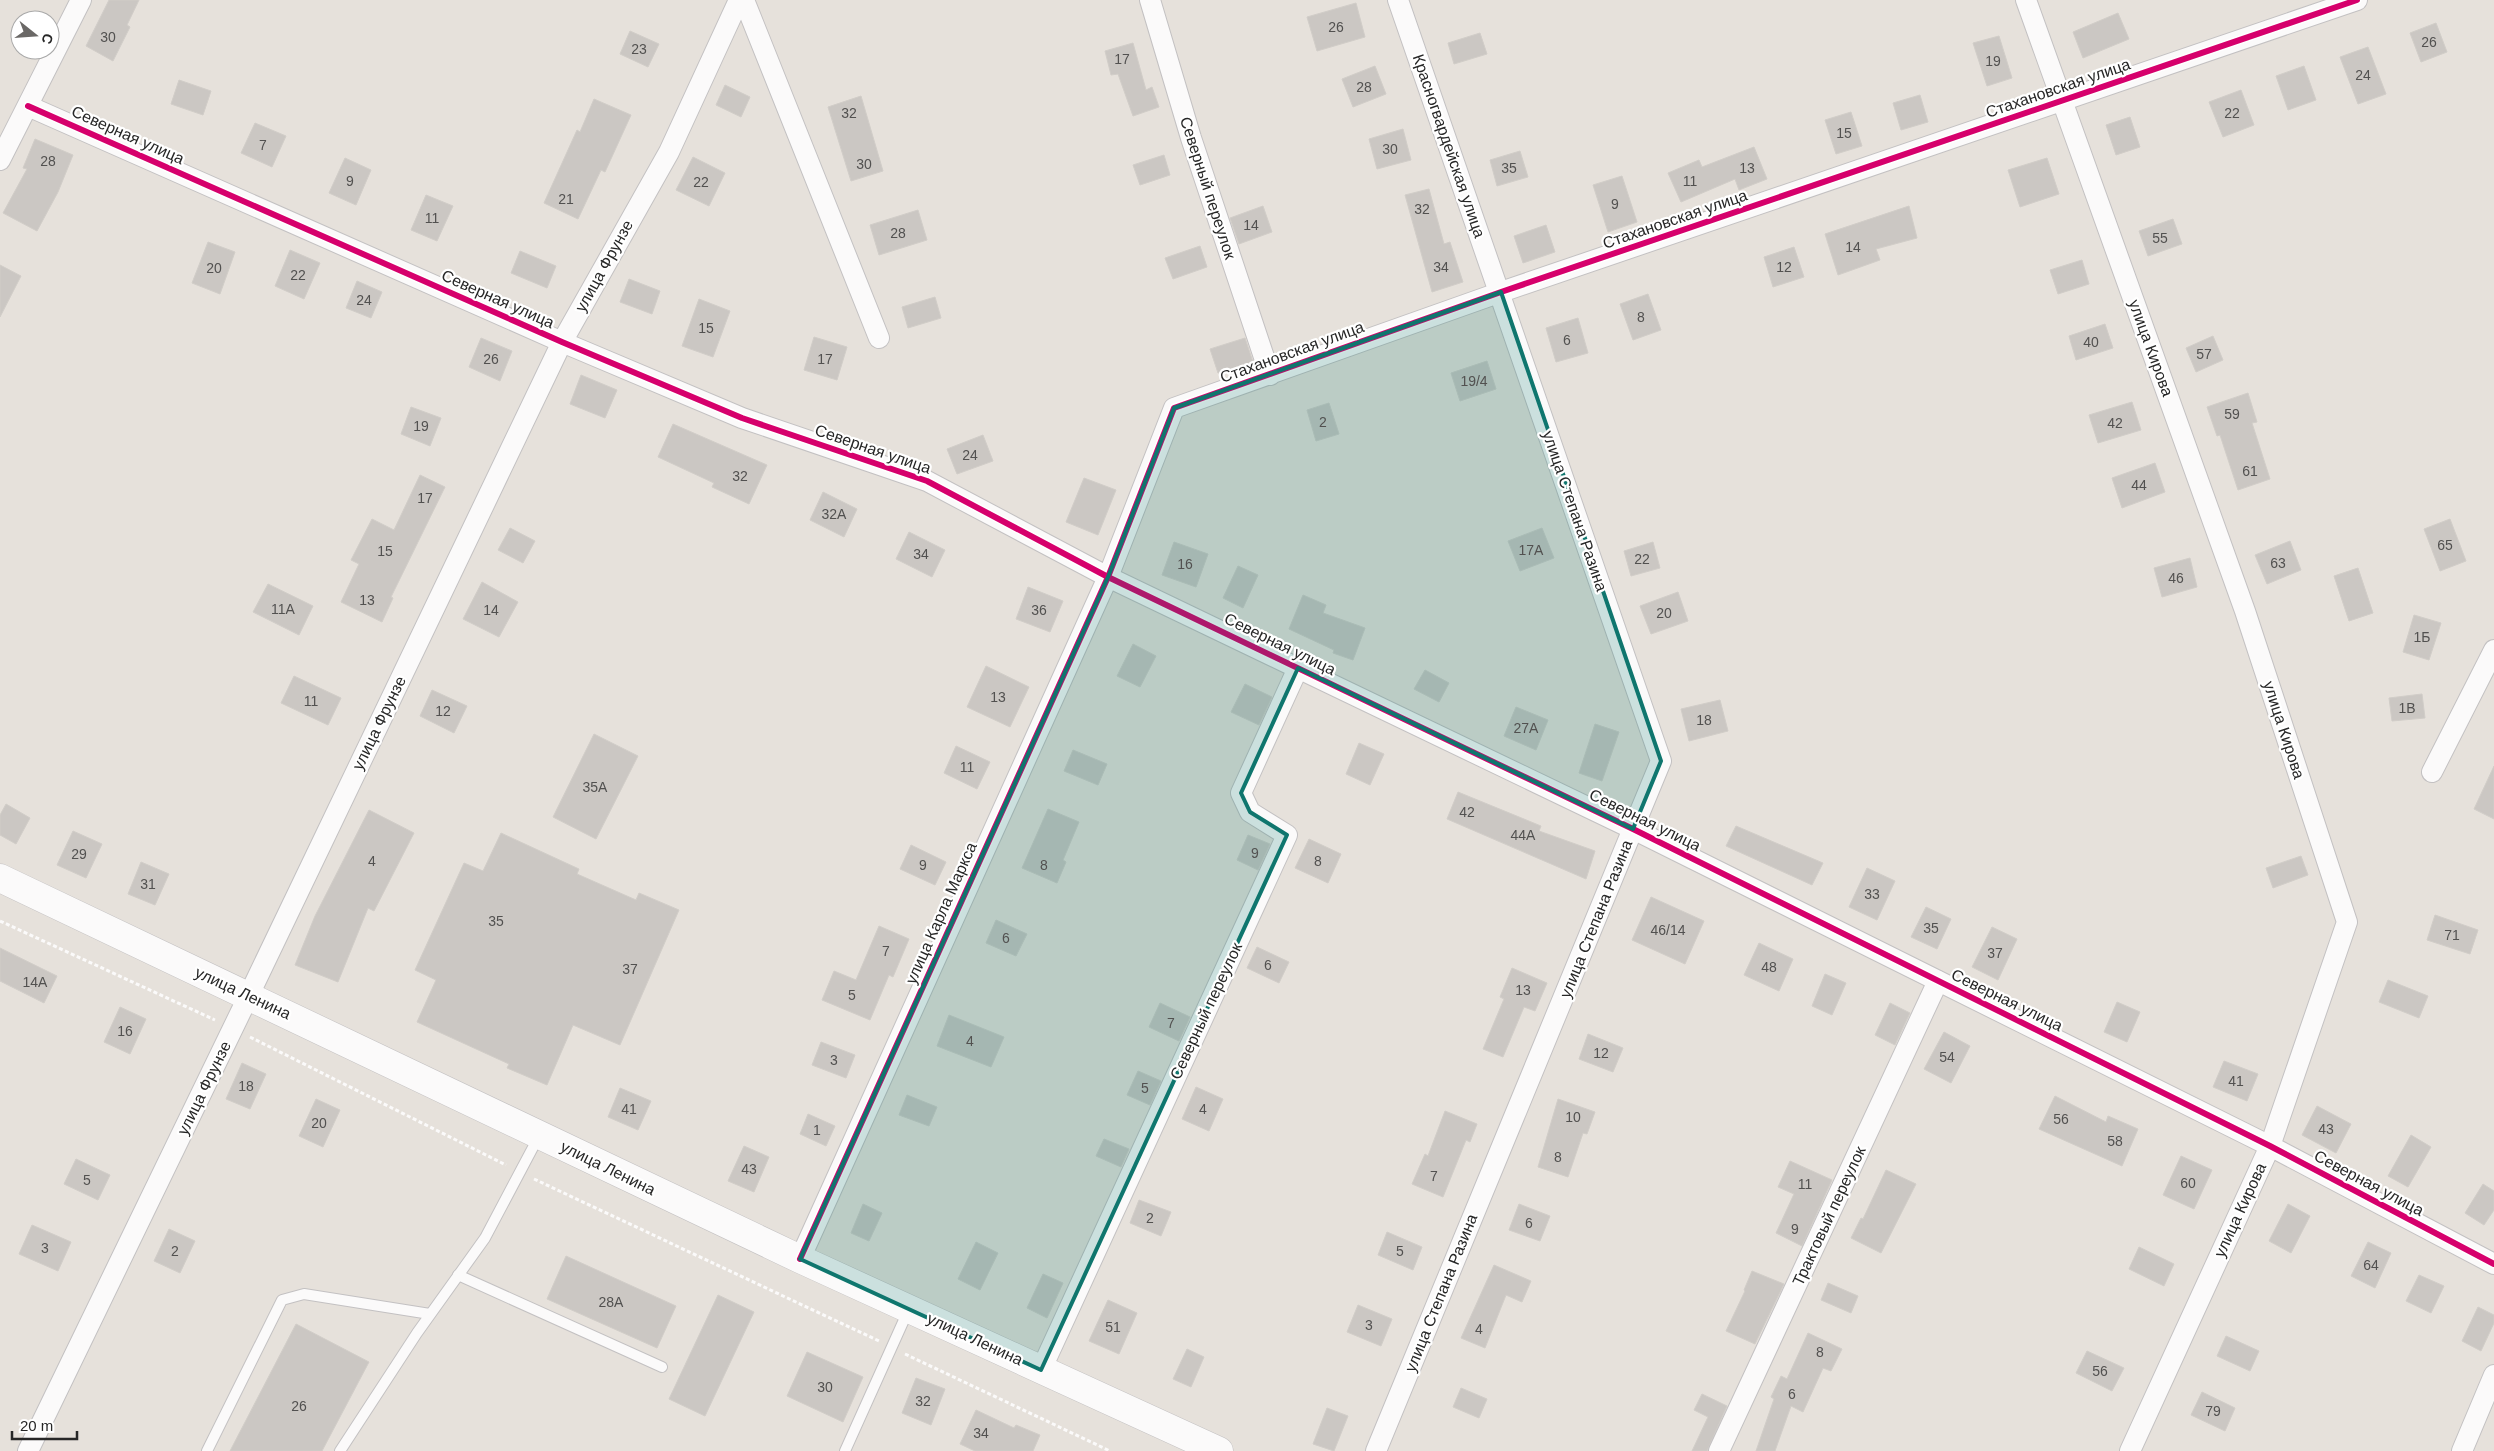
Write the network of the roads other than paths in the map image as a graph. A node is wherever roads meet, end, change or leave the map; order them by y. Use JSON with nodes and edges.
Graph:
{"nodes":[{"id":1,"x":81,"y":0,"type":"edge"},
{"id":2,"x":739,"y":0,"type":"edge"},
{"id":3,"x":744,"y":0,"type":"edge"},
{"id":4,"x":1150,"y":0,"type":"edge"},
{"id":5,"x":1398,"y":0,"type":"edge"},
{"id":6,"x":2026,"y":0,"type":"edge"},
{"id":7,"x":2357,"y":0,"type":"edge"},
{"id":8,"x":2063,"y":101,"type":"junction"},
{"id":9,"x":28,"y":106,"type":"junction"},
{"id":10,"x":0,"y":160,"type":"edge"},
{"id":11,"x":1501,"y":292,"type":"junction"},
{"id":12,"x":879,"y":338,"type":"dead end"},
{"id":13,"x":562,"y":342,"type":"junction"},
{"id":14,"x":1270,"y":375,"type":"junction"},
{"id":15,"x":1108,"y":577,"type":"junction"},
{"id":16,"x":2494,"y":650,"type":"edge"},
{"id":17,"x":1298,"y":668,"type":"junction"},
{"id":18,"x":2432,"y":772,"type":"dead end"},
{"id":19,"x":1634,"y":829,"type":"junction"},
{"id":20,"x":0,"y":878,"type":"edge"},
{"id":21,"x":1938,"y":981,"type":"junction"},
{"id":22,"x":249,"y":995,"type":"junction"},
{"id":23,"x":539,"y":1135,"type":"junction"},
{"id":24,"x":2270,"y":1146,"type":"junction"},
{"id":25,"x":800,"y":1259,"type":"junction"},
{"id":26,"x":2494,"y":1264,"type":"edge"},
{"id":27,"x":458,"y":1275,"type":"junction"},
{"id":28,"x":909,"y":1309,"type":"junction"},
{"id":29,"x":430,"y":1314,"type":"junction"},
{"id":30,"x":662,"y":1368,"type":"dead end"},
{"id":31,"x":1041,"y":1370,"type":"junction"},
{"id":32,"x":2494,"y":1375,"type":"edge"},
{"id":33,"x":28,"y":1451,"type":"edge"},
{"id":34,"x":207,"y":1451,"type":"edge"},
{"id":35,"x":340,"y":1451,"type":"edge"},
{"id":36,"x":844,"y":1451,"type":"edge"},
{"id":37,"x":1218,"y":1451,"type":"edge"},
{"id":38,"x":1376,"y":1451,"type":"edge"},
{"id":39,"x":1719,"y":1451,"type":"edge"},
{"id":40,"x":2130,"y":1451,"type":"edge"},
{"id":41,"x":2462,"y":1451,"type":"edge"}],
"edges":[{"from":1,"to":9,"type":"street"},
{"from":2,"to":13,"type":"street","name":"улица Фрунзе"},
{"from":3,"to":12,"type":"street"},
{"from":4,"to":14,"type":"street","name":"Северный переулок"},
{"from":5,"to":11,"type":"street","name":"Красногвардейская улица"},
{"from":6,"to":8,"type":"street","name":"улица Кирова"},
{"from":7,"to":8,"type":"street","name":"Стахановская улица"},
{"from":8,"to":11,"type":"street","name":"Стахановская улица"},
{"from":8,"to":24,"type":"street","name":"улица Кирова"},
{"from":9,"to":10,"type":"street"},
{"from":9,"to":13,"type":"street","name":"Северная улица"},
{"from":11,"to":14,"type":"street","name":"Стахановская улица"},
{"from":11,"to":19,"type":"street","name":"улица Степана Разина"},
{"from":13,"to":15,"type":"street","name":"Северная улица"},
{"from":13,"to":22,"type":"street","name":"улица Фрунзе"},
{"from":14,"to":15,"type":"street","name":"Стахановская улица"},
{"from":15,"to":17,"type":"street","name":"Северная улица"},
{"from":15,"to":25,"type":"street","name":"улица Карла Маркса"},
{"from":16,"to":18,"type":"street"},
{"from":17,"to":19,"type":"street","name":"Северная улица"},
{"from":17,"to":31,"type":"street","name":"Северный переулок"},
{"from":19,"to":21,"type":"street","name":"Северная улица"},
{"from":19,"to":38,"type":"street","name":"улица Степана Разина"},
{"from":20,"to":22,"type":"main road","name":"улица Ленина"},
{"from":21,"to":24,"type":"street","name":"Северная улица"},
{"from":21,"to":39,"type":"street","name":"Трактовый переулок"},
{"from":22,"to":23,"type":"main road","name":"улица Ленина"},
{"from":22,"to":33,"type":"street","name":"улица Фрунзе"},
{"from":23,"to":25,"type":"main road","name":"улица Ленина"},
{"from":23,"to":27,"type":"lane"},
{"from":24,"to":26,"type":"street","name":"Северная улица"},
{"from":24,"to":40,"type":"street","name":"улица Кирова"},
{"from":25,"to":28,"type":"main road","name":"улица Ленина"},
{"from":27,"to":29,"type":"lane"},
{"from":27,"to":30,"type":"lane"},
{"from":28,"to":31,"type":"main road","name":"улица Ленина"},
{"from":28,"to":36,"type":"lane"},
{"from":29,"to":34,"type":"lane"},
{"from":29,"to":35,"type":"lane"},
{"from":31,"to":37,"type":"main road","name":"улица Ленина"},
{"from":32,"to":41,"type":"street"}]}
